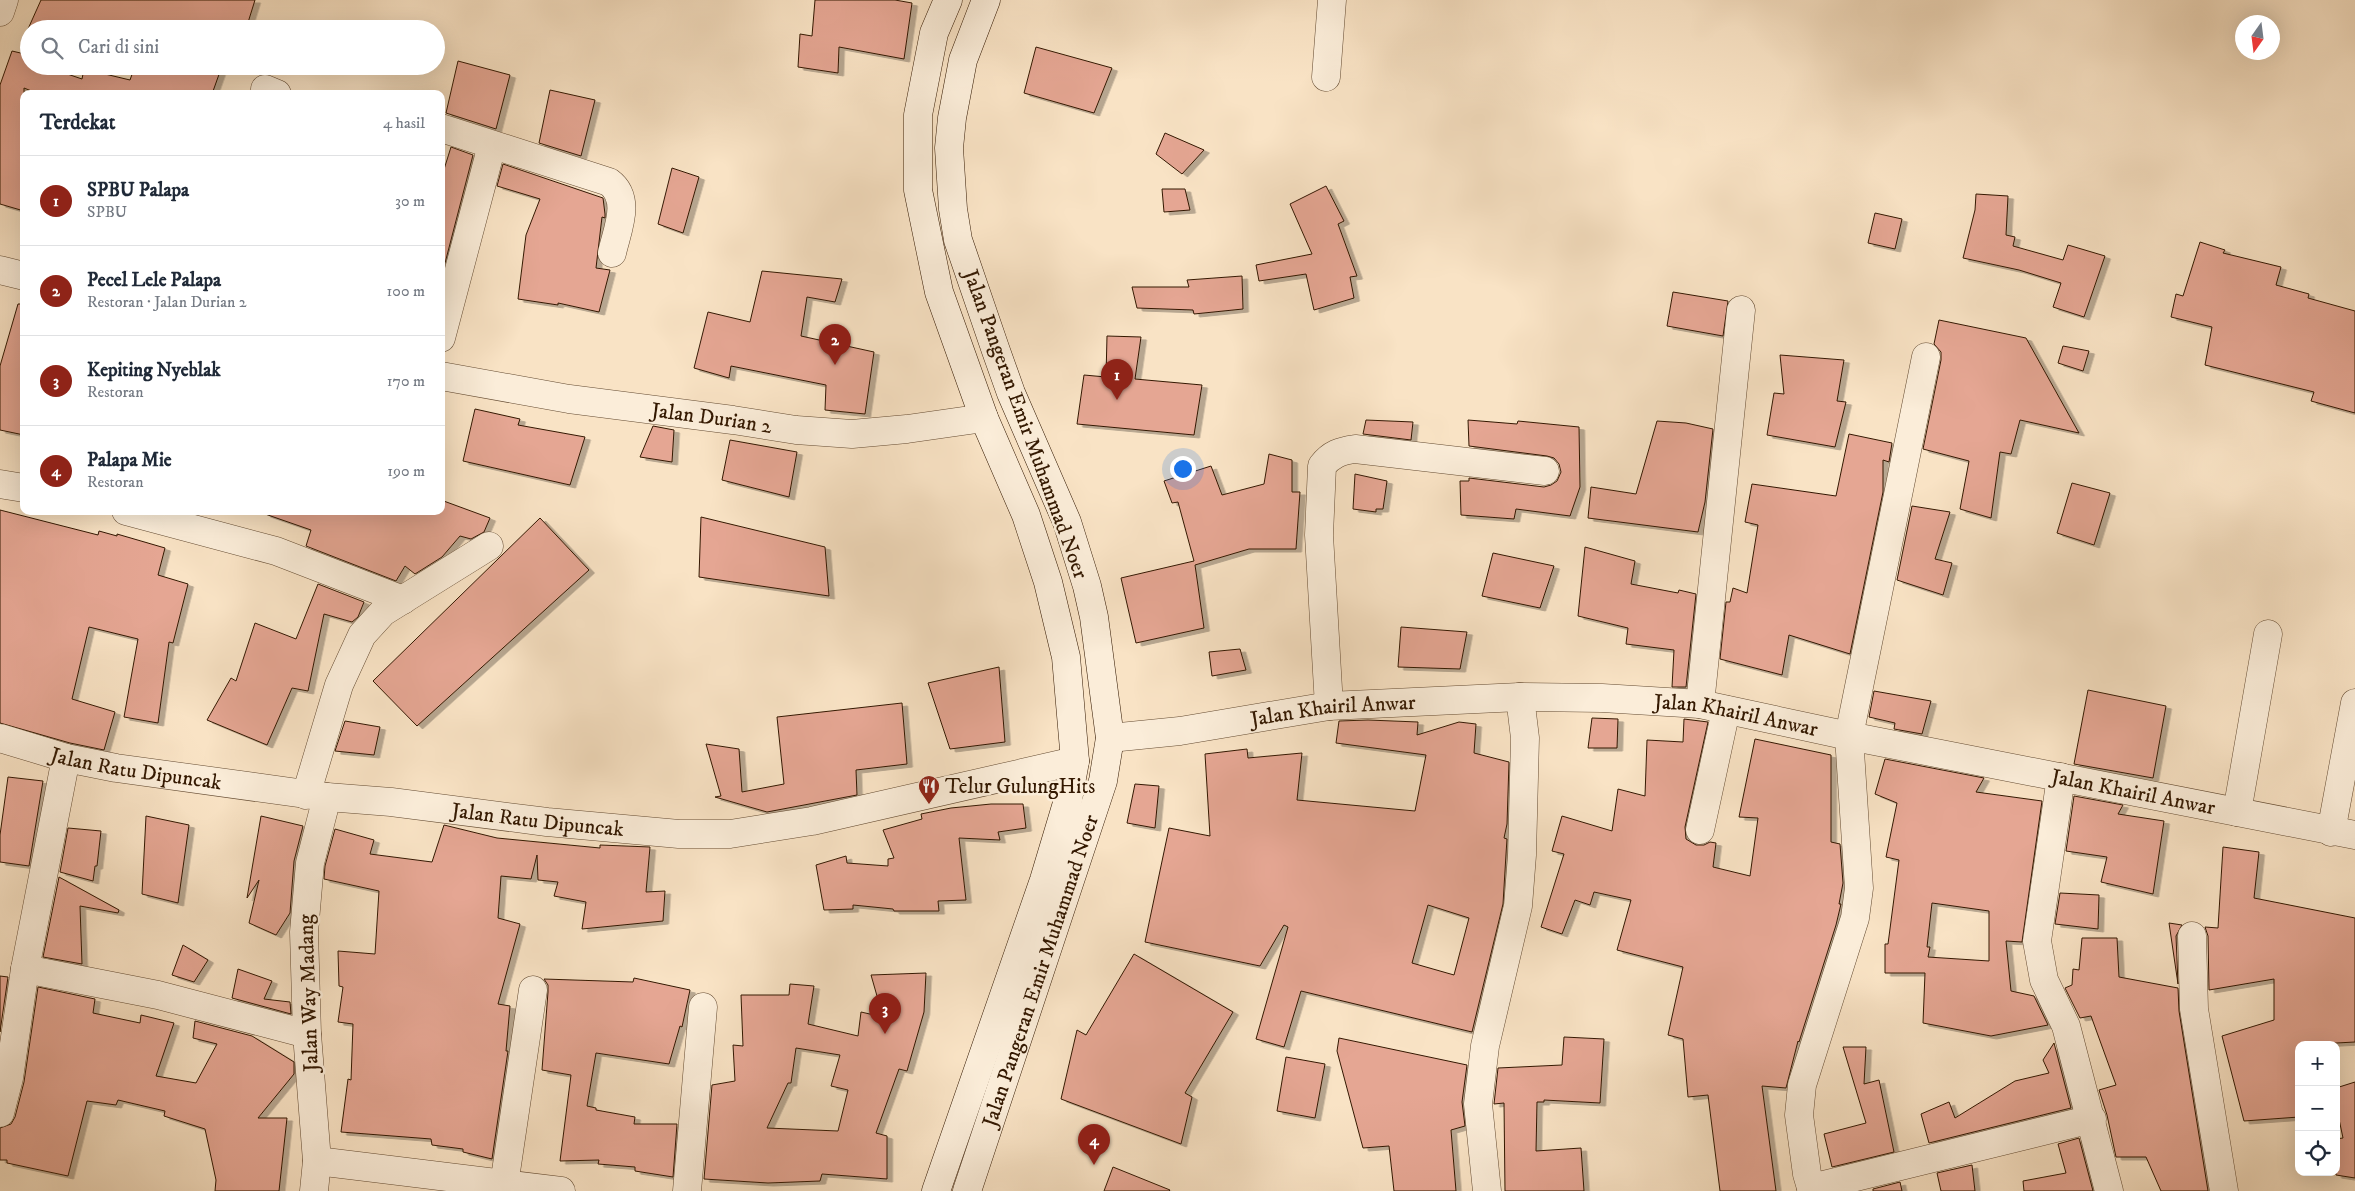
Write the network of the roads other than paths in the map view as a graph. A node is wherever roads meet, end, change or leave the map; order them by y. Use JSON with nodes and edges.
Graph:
{"nodes":[{"id":1,"x":4,"y":0,"type":"edge"},
{"id":2,"x":948,"y":0,"type":"edge"},
{"id":3,"x":986,"y":0,"type":"edge"},
{"id":4,"x":1332,"y":0,"type":"edge"},
{"id":5,"x":0,"y":12,"type":"edge"},
{"id":6,"x":934,"y":33,"type":"junction"},
{"id":7,"x":969,"y":43,"type":"junction"},
{"id":8,"x":1326,"y":77,"type":"dead end"},
{"id":9,"x":445,"y":129,"type":"edge"},
{"id":10,"x":492,"y":145,"type":"junction"},
{"id":11,"x":612,"y":253,"type":"dead end"},
{"id":12,"x":0,"y":270,"type":"edge"},
{"id":13,"x":20,"y":275,"type":"edge"},
{"id":14,"x":1741,"y":310,"type":"dead end"},
{"id":15,"x":445,"y":323,"type":"edge"},
{"id":16,"x":986,"y":324,"type":"junction"},
{"id":17,"x":955,"y":333,"type":"junction"},
{"id":18,"x":1926,"y":357,"type":"dead end"},
{"id":19,"x":445,"y":377,"type":"edge"},
{"id":20,"x":984,"y":418,"type":"junction"},
{"id":21,"x":1546,"y":472,"type":"dead end"},
{"id":22,"x":0,"y":484,"type":"edge"},
{"id":23,"x":20,"y":487,"type":"edge"},
{"id":24,"x":141,"y":515,"type":"edge"},
{"id":25,"x":489,"y":546,"type":"dead end"},
{"id":26,"x":403,"y":600,"type":"junction"},
{"id":27,"x":1094,"y":617,"type":"junction"},
{"id":28,"x":1058,"y":623,"type":"junction"},
{"id":29,"x":2268,"y":634,"type":"dead end"},
{"id":30,"x":1520,"y":697,"type":"junction"},
{"id":31,"x":2355,"y":703,"type":"edge"},
{"id":32,"x":1700,"y":704,"type":"junction"},
{"id":33,"x":1329,"y":706,"type":"junction"},
{"id":34,"x":1726,"y":710,"type":"junction"},
{"id":35,"x":1849,"y":736,"type":"junction"},
{"id":36,"x":0,"y":738,"type":"edge"},
{"id":37,"x":1110,"y":738,"type":"junction"},
{"id":38,"x":66,"y":758,"type":"junction"},
{"id":39,"x":1075,"y":761,"type":"junction"},
{"id":40,"x":2061,"y":777,"type":"junction"},
{"id":41,"x":316,"y":796,"type":"junction"},
{"id":42,"x":2237,"y":812,"type":"junction"},
{"id":43,"x":1700,"y":830,"type":"dead end"},
{"id":44,"x":2343,"y":833,"type":"edge"},
{"id":45,"x":1056,"y":884,"type":"junction"},
{"id":46,"x":2192,"y":936,"type":"dead end"},
{"id":47,"x":25,"y":969,"type":"junction"},
{"id":48,"x":533,"y":990,"type":"dead end"},
{"id":49,"x":703,"y":1007,"type":"dead end"},
{"id":50,"x":307,"y":1034,"type":"junction"},
{"id":51,"x":0,"y":1114,"type":"edge"},
{"id":52,"x":2092,"y":1118,"type":"junction"},
{"id":53,"x":948,"y":1159,"type":"junction"},
{"id":54,"x":317,"y":1161,"type":"junction"},
{"id":55,"x":971,"y":1180,"type":"edge"},
{"id":56,"x":504,"y":1185,"type":"junction"},
{"id":57,"x":1811,"y":1189,"type":"edge"},
{"id":58,"x":314,"y":1191,"type":"edge"},
{"id":59,"x":561,"y":1191,"type":"edge"},
{"id":60,"x":687,"y":1191,"type":"edge"},
{"id":61,"x":936,"y":1191,"type":"edge"},
{"id":62,"x":1487,"y":1191,"type":"edge"},
{"id":63,"x":2109,"y":1191,"type":"edge"},
{"id":64,"x":2224,"y":1191,"type":"edge"}],
"edges":[{"from":1,"to":5,"type":"street"},
{"from":2,"to":6,"type":"street","name":"Jalan Pangeran Emir Muhammad Noer"},
{"from":3,"to":7,"type":"street","name":"Jalan Pangeran Emir Muhammad Noer"},
{"from":4,"to":8,"type":"street"},
{"from":6,"to":7,"type":"street"},
{"from":6,"to":17,"type":"street","name":"Jalan Pangeran Emir Muhammad Noer"},
{"from":7,"to":16,"type":"street","name":"Jalan Pangeran Emir Muhammad Noer"},
{"from":9,"to":10,"type":"street"},
{"from":10,"to":11,"type":"street"},
{"from":10,"to":15,"type":"street"},
{"from":12,"to":13,"type":"street"},
{"from":14,"to":32,"type":"street"},
{"from":16,"to":17,"type":"street"},
{"from":16,"to":27,"type":"street","name":"Jalan Pangeran Emir Muhammad Noer"},
{"from":17,"to":20,"type":"street","name":"Jalan Pangeran Emir Muhammad Noer"},
{"from":18,"to":35,"type":"street"},
{"from":19,"to":20,"type":"street","name":"Jalan Durian 2"},
{"from":20,"to":28,"type":"street","name":"Jalan Pangeran Emir Muhammad Noer"},
{"from":21,"to":33,"type":"street"},
{"from":22,"to":23,"type":"street"},
{"from":24,"to":26,"type":"street"},
{"from":25,"to":26,"type":"street","name":"Jalan Way Madang"},
{"from":26,"to":41,"type":"street","name":"Jalan Way Madang"},
{"from":27,"to":28,"type":"street"},
{"from":27,"to":37,"type":"street","name":"Jalan Pangeran Emir Muhammad Noer"},
{"from":28,"to":39,"type":"street","name":"Jalan Pangeran Emir Muhammad Noer"},
{"from":29,"to":42,"type":"street"},
{"from":30,"to":32,"type":"street","name":"Jalan Khairil Anwar"},
{"from":30,"to":33,"type":"street","name":"Jalan Khairil Anwar"},
{"from":30,"to":62,"type":"street"},
{"from":31,"to":44,"type":"street"},
{"from":32,"to":34,"type":"street","name":"Jalan Khairil Anwar"},
{"from":33,"to":37,"type":"street","name":"Jalan Khairil Anwar"},
{"from":34,"to":35,"type":"street","name":"Jalan Khairil Anwar"},
{"from":34,"to":43,"type":"street"},
{"from":35,"to":40,"type":"street","name":"Jalan Khairil Anwar"},
{"from":35,"to":57,"type":"street"},
{"from":36,"to":38,"type":"street","name":"Jalan Ratu Dipuncak"},
{"from":37,"to":45,"type":"street","name":"Jalan Pangeran Emir Muhammad Noer"},
{"from":38,"to":41,"type":"street","name":"Jalan Ratu Dipuncak"},
{"from":38,"to":47,"type":"street"},
{"from":39,"to":41,"type":"street","name":"Jalan Ratu Dipuncak"},
{"from":39,"to":45,"type":"street","name":"Jalan Pangeran Emir Muhammad Noer"},
{"from":40,"to":42,"type":"street","name":"Jalan Khairil Anwar"},
{"from":40,"to":52,"type":"street"},
{"from":41,"to":50,"type":"street","name":"Jalan Way Madang"},
{"from":42,"to":44,"type":"street","name":"Jalan Khairil Anwar"},
{"from":45,"to":53,"type":"street","name":"Jalan Pangeran Emir Muhammad Noer"},
{"from":45,"to":55,"type":"street","name":"Jalan Pangeran Emir Muhammad Noer"},
{"from":46,"to":64,"type":"street"},
{"from":47,"to":50,"type":"street"},
{"from":47,"to":51,"type":"street"},
{"from":48,"to":56,"type":"street"},
{"from":49,"to":60,"type":"street"},
{"from":50,"to":54,"type":"street","name":"Jalan Way Madang"},
{"from":52,"to":57,"type":"street"},
{"from":52,"to":63,"type":"street"},
{"from":53,"to":55,"type":"street"},
{"from":53,"to":61,"type":"street","name":"Jalan Pangeran Emir Muhammad Noer"},
{"from":54,"to":56,"type":"street"},
{"from":54,"to":58,"type":"street","name":"Jalan Way Madang"},
{"from":56,"to":59,"type":"street"}]}
